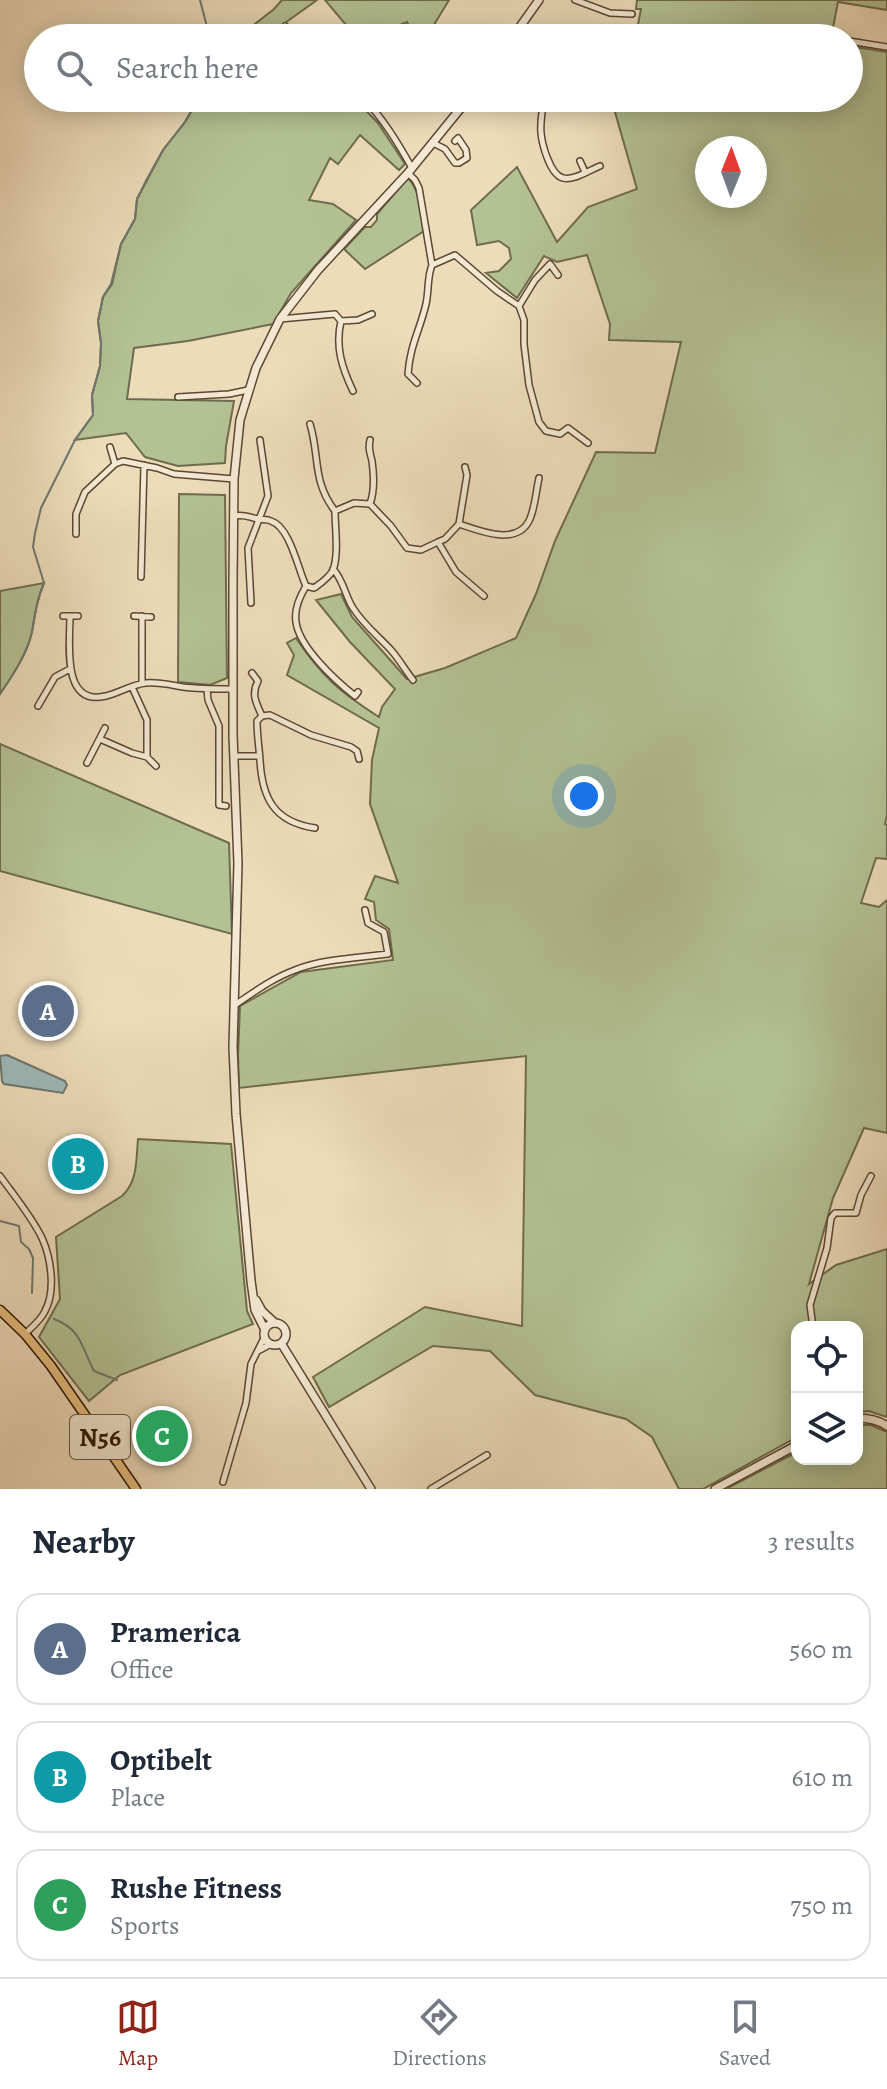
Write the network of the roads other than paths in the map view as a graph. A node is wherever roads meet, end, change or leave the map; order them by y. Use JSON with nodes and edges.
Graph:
{"nodes":[{"id":1,"x":539,"y":0,"type":"edge"},
{"id":2,"x":575,"y":0,"type":"edge"},
{"id":3,"x":632,"y":14,"type":"dead end"},
{"id":4,"x":522,"y":24,"type":"edge"},
{"id":5,"x":863,"y":43,"type":"edge"},
{"id":6,"x":887,"y":47,"type":"edge"},
{"id":7,"x":376,"y":112,"type":"edge"},
{"id":8,"x":458,"y":112,"type":"edge"},
{"id":9,"x":542,"y":112,"type":"edge"},
{"id":10,"x":455,"y":141,"type":"dead end"},
{"id":11,"x":433,"y":143,"type":"junction"},
{"id":12,"x":580,"y":161,"type":"dead end"},
{"id":13,"x":457,"y":163,"type":"junction"},
{"id":14,"x":600,"y":166,"type":"dead end"},
{"id":15,"x":410,"y":170,"type":"junction"},
{"id":16,"x":454,"y":171,"type":"dead end"},
{"id":17,"x":585,"y":172,"type":"junction"},
{"id":18,"x":432,"y":265,"type":"junction"},
{"id":19,"x":558,"y":275,"type":"dead end"},
{"id":20,"x":519,"y":306,"type":"junction"},
{"id":21,"x":372,"y":314,"type":"dead end"},
{"id":22,"x":280,"y":319,"type":"junction"},
{"id":23,"x":341,"y":321,"type":"junction"},
{"id":24,"x":417,"y":383,"type":"dead end"},
{"id":25,"x":202,"y":387,"type":"dead end"},
{"id":26,"x":248,"y":390,"type":"junction"},
{"id":27,"x":353,"y":391,"type":"dead end"},
{"id":28,"x":201,"y":396,"type":"junction"},
{"id":29,"x":178,"y":397,"type":"dead end"},
{"id":30,"x":310,"y":424,"type":"dead end"},
{"id":31,"x":260,"y":440,"type":"dead end"},
{"id":32,"x":370,"y":440,"type":"dead end"},
{"id":33,"x":588,"y":443,"type":"dead end"},
{"id":34,"x":110,"y":447,"type":"dead end"},
{"id":35,"x":115,"y":464,"type":"junction"},
{"id":36,"x":144,"y":465,"type":"junction"},
{"id":37,"x":465,"y":467,"type":"dead end"},
{"id":38,"x":539,"y":478,"type":"dead end"},
{"id":39,"x":234,"y":479,"type":"junction"},
{"id":40,"x":370,"y":504,"type":"junction"},
{"id":41,"x":335,"y":511,"type":"junction"},
{"id":42,"x":234,"y":516,"type":"junction"},
{"id":43,"x":258,"y":519,"type":"junction"},
{"id":44,"x":459,"y":524,"type":"junction"},
{"id":45,"x":76,"y":534,"type":"dead end"},
{"id":46,"x":438,"y":542,"type":"junction"},
{"id":47,"x":333,"y":569,"type":"junction"},
{"id":48,"x":141,"y":577,"type":"dead end"},
{"id":49,"x":306,"y":586,"type":"junction"},
{"id":50,"x":484,"y":596,"type":"dead end"},
{"id":51,"x":251,"y":603,"type":"dead end"},
{"id":52,"x":78,"y":616,"type":"dead end"},
{"id":53,"x":151,"y":617,"type":"dead end"},
{"id":54,"x":70,"y":669,"type":"junction"},
{"id":55,"x":252,"y":673,"type":"dead end"},
{"id":56,"x":413,"y":680,"type":"dead end"},
{"id":57,"x":142,"y":683,"type":"junction"},
{"id":58,"x":132,"y":687,"type":"junction"},
{"id":59,"x":207,"y":689,"type":"junction"},
{"id":60,"x":232,"y":689,"type":"junction"},
{"id":61,"x":358,"y":692,"type":"dead end"},
{"id":62,"x":38,"y":706,"type":"dead end"},
{"id":63,"x":262,"y":716,"type":"junction"},
{"id":64,"x":105,"y":728,"type":"dead end"},
{"id":65,"x":100,"y":739,"type":"junction"},
{"id":66,"x":234,"y":756,"type":"junction"},
{"id":67,"x":259,"y":756,"type":"junction"},
{"id":68,"x":147,"y":757,"type":"junction"},
{"id":69,"x":359,"y":759,"type":"dead end"},
{"id":70,"x":87,"y":763,"type":"dead end"},
{"id":71,"x":156,"y":766,"type":"dead end"},
{"id":72,"x":266,"y":795,"type":"junction"},
{"id":73,"x":257,"y":799,"type":"dead end"},
{"id":74,"x":226,"y":806,"type":"dead end"},
{"id":75,"x":315,"y":828,"type":"dead end"},
{"id":76,"x":365,"y":910,"type":"dead end"},
{"id":77,"x":235,"y":1005,"type":"junction"},
{"id":78,"x":0,"y":1176,"type":"edge"},
{"id":79,"x":871,"y":1176,"type":"dead end"},
{"id":80,"x":253,"y":1294,"type":"junction"},
{"id":81,"x":0,"y":1310,"type":"edge"},
{"id":82,"x":812,"y":1321,"type":"edge"},
{"id":83,"x":275,"y":1323,"type":"junction"},
{"id":84,"x":265,"y":1333,"type":"junction"},
{"id":85,"x":25,"y":1334,"type":"junction"},
{"id":86,"x":281,"y":1343,"type":"junction"},
{"id":87,"x":271,"y":1344,"type":"junction"},
{"id":88,"x":257,"y":1351,"type":"junction"},
{"id":89,"x":863,"y":1418,"type":"edge"},
{"id":90,"x":887,"y":1426,"type":"edge"},
{"id":91,"x":791,"y":1448,"type":"edge"},
{"id":92,"x":487,"y":1455,"type":"dead end"},
{"id":93,"x":223,"y":1482,"type":"dead end"},
{"id":94,"x":136,"y":1489,"type":"edge"},
{"id":95,"x":371,"y":1489,"type":"edge"},
{"id":96,"x":431,"y":1489,"type":"edge"},
{"id":97,"x":715,"y":1489,"type":"edge"}],
"edges":[{"from":1,"to":4,"type":"street"},
{"from":2,"to":3,"type":"street"},
{"from":5,"to":6,"type":"street"},
{"from":7,"to":15,"type":"street"},
{"from":8,"to":11,"type":"street"},
{"from":9,"to":17,"type":"street"},
{"from":10,"to":13,"type":"street"},
{"from":11,"to":13,"type":"street"},
{"from":11,"to":15,"type":"street"},
{"from":12,"to":17,"type":"street"},
{"from":13,"to":16,"type":"street"},
{"from":14,"to":17,"type":"street"},
{"from":15,"to":18,"type":"street"},
{"from":15,"to":22,"type":"street"},
{"from":18,"to":20,"type":"street"},
{"from":18,"to":24,"type":"street"},
{"from":19,"to":20,"type":"street"},
{"from":20,"to":33,"type":"street"},
{"from":21,"to":23,"type":"street"},
{"from":22,"to":23,"type":"street"},
{"from":22,"to":26,"type":"street"},
{"from":23,"to":27,"type":"street"},
{"from":25,"to":28,"type":"street"},
{"from":26,"to":28,"type":"street"},
{"from":26,"to":39,"type":"street"},
{"from":28,"to":29,"type":"street"},
{"from":30,"to":41,"type":"street"},
{"from":31,"to":43,"type":"street"},
{"from":32,"to":40,"type":"street"},
{"from":34,"to":35,"type":"street"},
{"from":35,"to":36,"type":"street"},
{"from":35,"to":45,"type":"street"},
{"from":36,"to":39,"type":"street"},
{"from":36,"to":48,"type":"street"},
{"from":37,"to":44,"type":"street"},
{"from":38,"to":44,"type":"street"},
{"from":39,"to":42,"type":"street"},
{"from":40,"to":41,"type":"street"},
{"from":40,"to":46,"type":"street"},
{"from":41,"to":47,"type":"street"},
{"from":42,"to":43,"type":"street"},
{"from":42,"to":60,"type":"street"},
{"from":43,"to":49,"type":"street"},
{"from":43,"to":51,"type":"street"},
{"from":44,"to":46,"type":"street"},
{"from":46,"to":50,"type":"street"},
{"from":47,"to":49,"type":"street"},
{"from":47,"to":56,"type":"street"},
{"from":49,"to":61,"type":"street"},
{"from":52,"to":54,"type":"street"},
{"from":53,"to":57,"type":"street"},
{"from":54,"to":58,"type":"street"},
{"from":54,"to":62,"type":"street"},
{"from":55,"to":63,"type":"street"},
{"from":57,"to":58,"type":"street"},
{"from":57,"to":59,"type":"street"},
{"from":58,"to":68,"type":"street"},
{"from":59,"to":60,"type":"street"},
{"from":59,"to":74,"type":"street"},
{"from":60,"to":66,"type":"street"},
{"from":63,"to":67,"type":"street"},
{"from":63,"to":69,"type":"street"},
{"from":64,"to":65,"type":"street"},
{"from":65,"to":68,"type":"street"},
{"from":65,"to":70,"type":"street"},
{"from":66,"to":67,"type":"street"},
{"from":66,"to":77,"type":"street"},
{"from":67,"to":72,"type":"street"},
{"from":68,"to":71,"type":"street"},
{"from":72,"to":73,"type":"street"},
{"from":72,"to":75,"type":"street"},
{"from":76,"to":77,"type":"street"},
{"from":77,"to":80,"type":"street"},
{"from":78,"to":85,"type":"street"},
{"from":79,"to":82,"type":"street"},
{"from":80,"to":83,"type":"street"},
{"from":80,"to":84,"type":"street"},
{"from":81,"to":85,"type":"main road","number":"N56"},
{"from":83,"to":84,"type":"street"},
{"from":83,"to":86,"type":"street"},
{"from":84,"to":87,"type":"street"},
{"from":84,"to":88,"type":"street"},
{"from":85,"to":94,"type":"main road","number":"N56"},
{"from":86,"to":87,"type":"street"},
{"from":86,"to":95,"type":"street"},
{"from":87,"to":88,"type":"street"},
{"from":88,"to":93,"type":"street"},
{"from":89,"to":90,"type":"street"},
{"from":91,"to":97,"type":"street"},
{"from":92,"to":96,"type":"street"}]}
